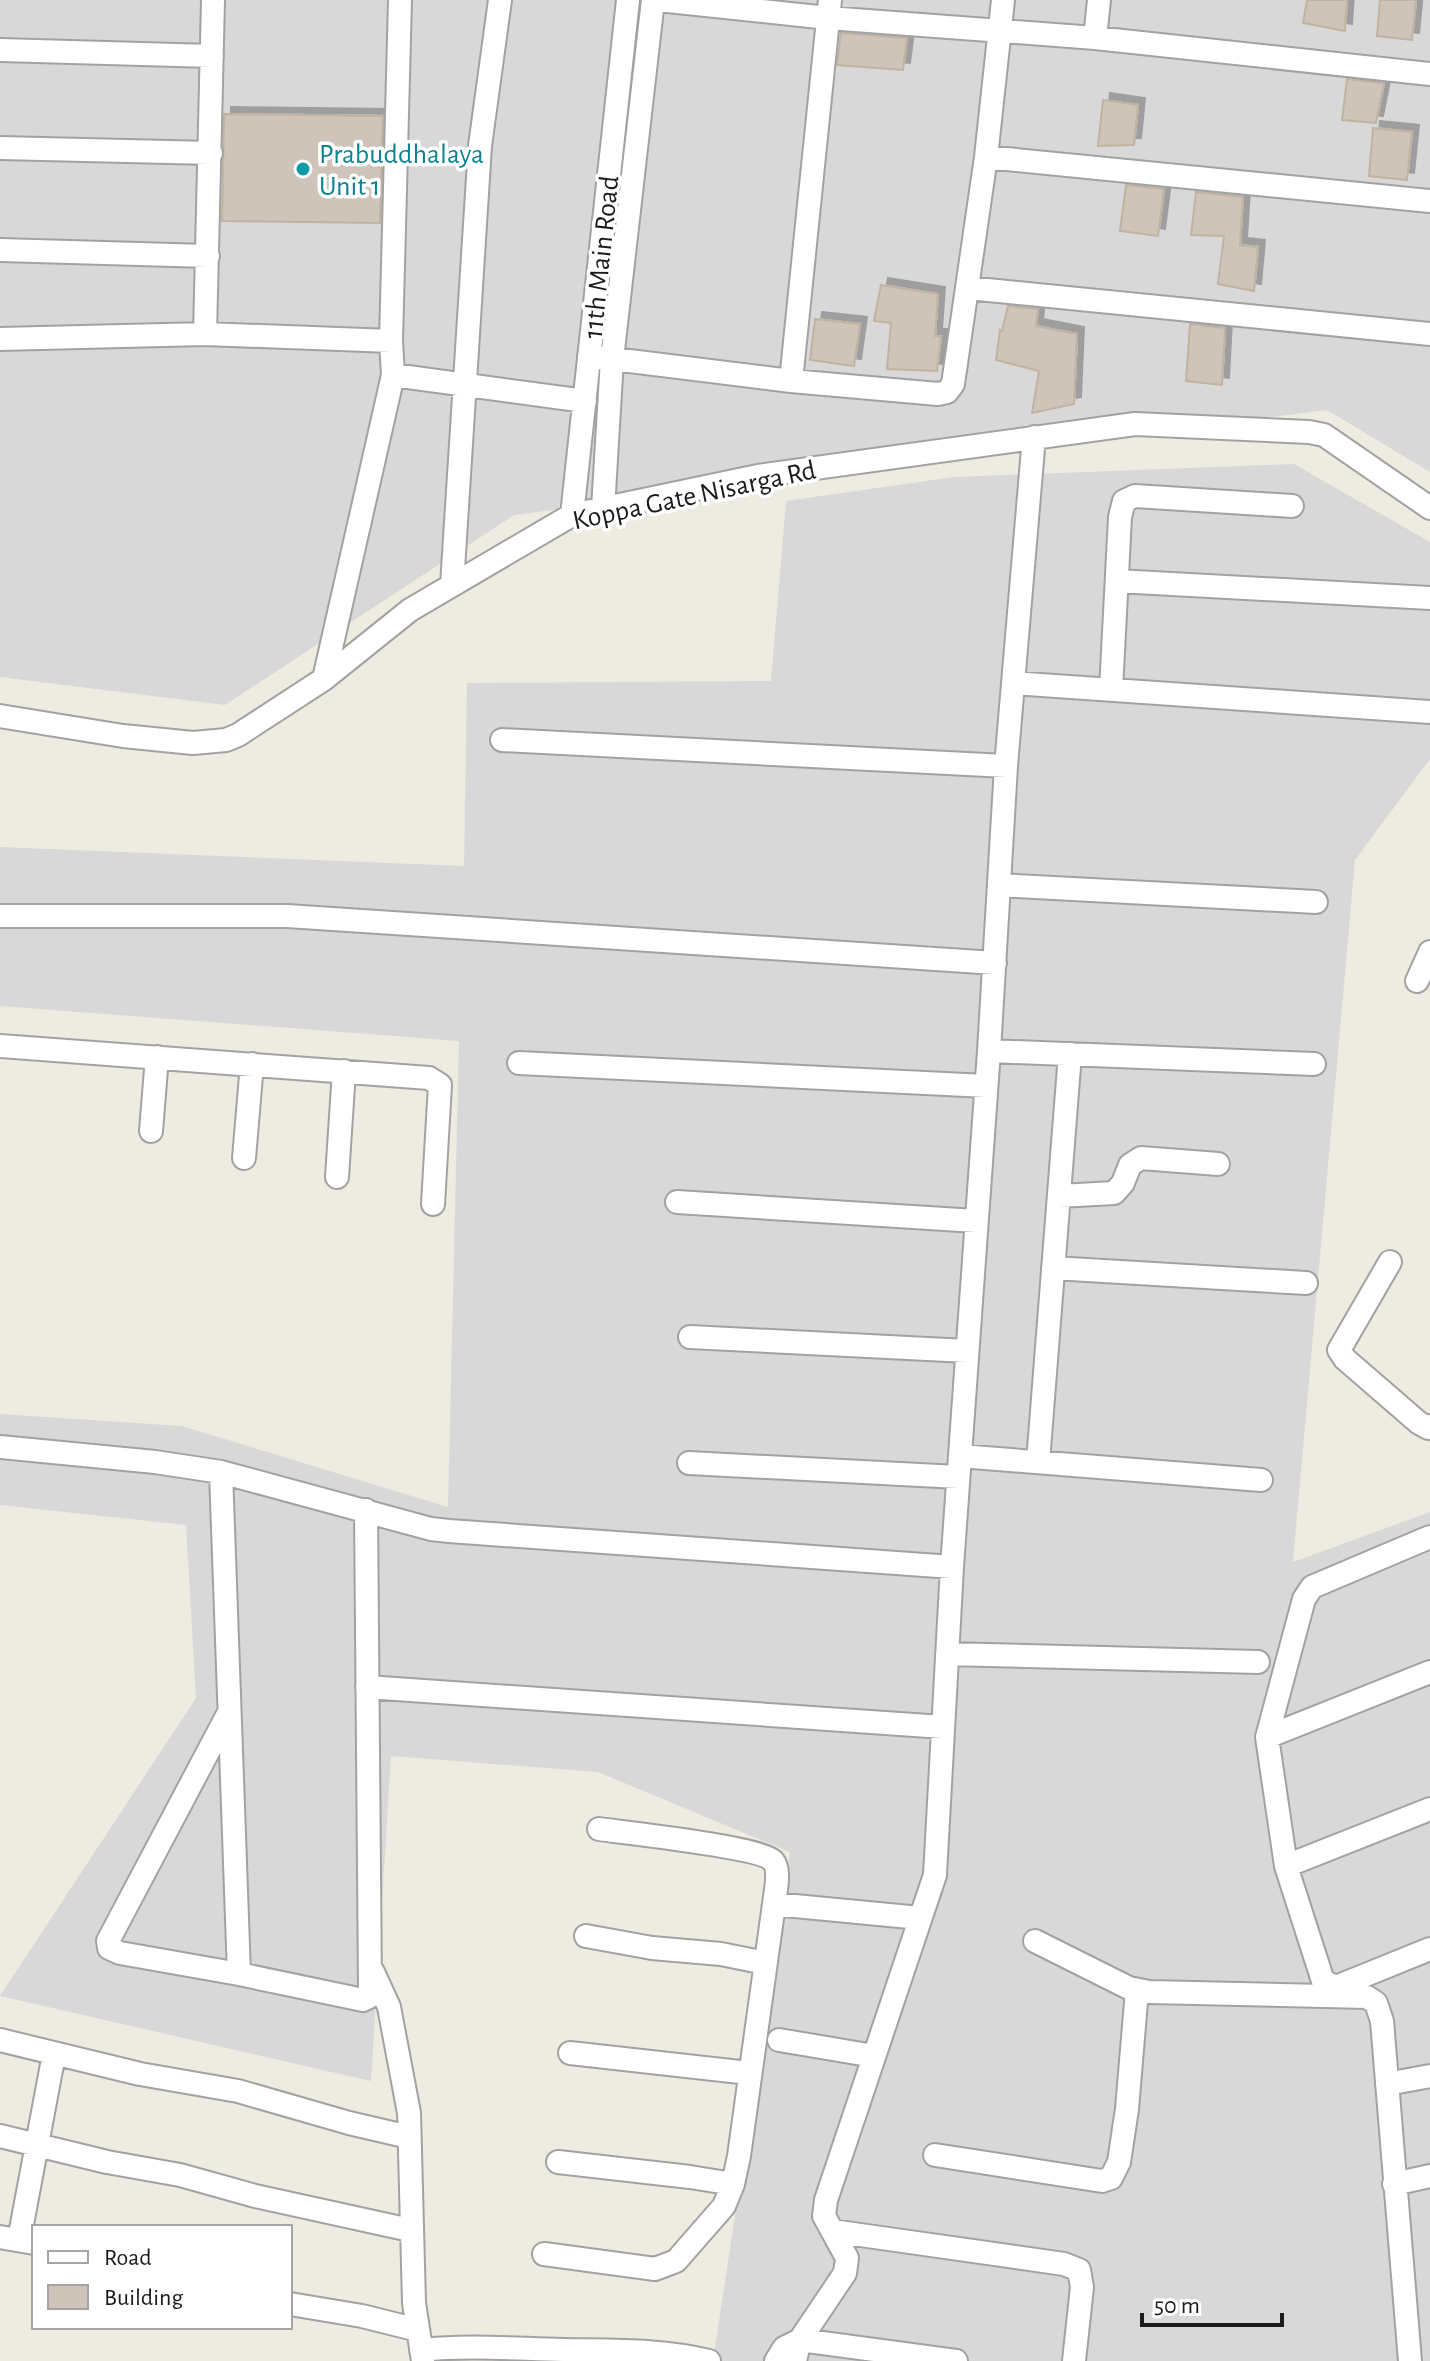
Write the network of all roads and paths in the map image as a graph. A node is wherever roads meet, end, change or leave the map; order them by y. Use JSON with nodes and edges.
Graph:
{"nodes":[{"id":1,"x":213,"y":0,"type":"edge"},
{"id":2,"x":400,"y":0,"type":"edge"},
{"id":3,"x":500,"y":0,"type":"edge"},
{"id":4,"x":628,"y":0,"type":"edge"},
{"id":5,"x":655,"y":0,"type":"edge"},
{"id":6,"x":1003,"y":0,"type":"edge"},
{"id":7,"x":1099,"y":0,"type":"edge"},
{"id":8,"x":829,"y":9,"type":"edge"},
{"id":9,"x":1000,"y":30,"type":"junction"},
{"id":10,"x":1095,"y":38,"type":"junction"},
{"id":11,"x":0,"y":50,"type":"edge"},
{"id":12,"x":212,"y":56,"type":"junction"},
{"id":13,"x":1430,"y":74,"type":"edge"},
{"id":14,"x":0,"y":148,"type":"edge"},
{"id":15,"x":211,"y":153,"type":"junction"},
{"id":16,"x":986,"y":157,"type":"junction"},
{"id":17,"x":1430,"y":201,"type":"edge"},
{"id":18,"x":0,"y":250,"type":"edge"},
{"id":19,"x":208,"y":256,"type":"junction"},
{"id":20,"x":968,"y":288,"type":"junction"},
{"id":21,"x":205,"y":334,"type":"junction"},
{"id":22,"x":1430,"y":334,"type":"edge"},
{"id":23,"x":0,"y":339,"type":"edge"},
{"id":24,"x":391,"y":341,"type":"junction"},
{"id":25,"x":589,"y":356,"type":"junction"},
{"id":26,"x":612,"y":359,"type":"junction"},
{"id":27,"x":393,"y":375,"type":"junction"},
{"id":28,"x":791,"y":381,"type":"junction"},
{"id":29,"x":464,"y":384,"type":"junction"},
{"id":30,"x":585,"y":401,"type":"junction"},
{"id":31,"x":1034,"y":437,"type":"junction"},
{"id":32,"x":1292,"y":506,"type":"dead end"},
{"id":33,"x":1430,"y":508,"type":"edge"},
{"id":34,"x":603,"y":509,"type":"junction"},
{"id":35,"x":572,"y":515,"type":"junction"},
{"id":36,"x":1117,"y":581,"type":"junction"},
{"id":37,"x":452,"y":585,"type":"junction"},
{"id":38,"x":1430,"y":598,"type":"edge"},
{"id":39,"x":324,"y":679,"type":"junction"},
{"id":40,"x":1013,"y":683,"type":"junction"},
{"id":41,"x":1111,"y":690,"type":"junction"},
{"id":42,"x":1430,"y":712,"type":"edge"},
{"id":43,"x":0,"y":716,"type":"edge"},
{"id":44,"x":502,"y":740,"type":"dead end"},
{"id":45,"x":1006,"y":766,"type":"junction"},
{"id":46,"x":999,"y":885,"type":"junction"},
{"id":47,"x":1316,"y":902,"type":"dead end"},
{"id":48,"x":0,"y":916,"type":"edge"},
{"id":49,"x":1430,"y":952,"type":"edge"},
{"id":50,"x":995,"y":963,"type":"junction"},
{"id":51,"x":1417,"y":981,"type":"dead end"},
{"id":52,"x":0,"y":1046,"type":"edge"},
{"id":53,"x":989,"y":1051,"type":"junction"},
{"id":54,"x":1070,"y":1054,"type":"junction"},
{"id":55,"x":157,"y":1057,"type":"junction"},
{"id":56,"x":519,"y":1063,"type":"dead end"},
{"id":57,"x":252,"y":1064,"type":"junction"},
{"id":58,"x":1314,"y":1064,"type":"dead end"},
{"id":59,"x":344,"y":1071,"type":"junction"},
{"id":60,"x":986,"y":1086,"type":"junction"},
{"id":61,"x":151,"y":1131,"type":"dead end"},
{"id":62,"x":244,"y":1158,"type":"dead end"},
{"id":63,"x":1218,"y":1164,"type":"dead end"},
{"id":64,"x":337,"y":1177,"type":"dead end"},
{"id":65,"x":1059,"y":1196,"type":"junction"},
{"id":66,"x":677,"y":1202,"type":"dead end"},
{"id":67,"x":433,"y":1204,"type":"dead end"},
{"id":68,"x":976,"y":1221,"type":"junction"},
{"id":69,"x":1390,"y":1262,"type":"dead end"},
{"id":70,"x":1053,"y":1268,"type":"junction"},
{"id":71,"x":1306,"y":1283,"type":"dead end"},
{"id":72,"x":690,"y":1337,"type":"dead end"},
{"id":73,"x":967,"y":1351,"type":"junction"},
{"id":74,"x":1430,"y":1426,"type":"edge"},
{"id":75,"x":0,"y":1447,"type":"edge"},
{"id":76,"x":1038,"y":1462,"type":"junction"},
{"id":77,"x":689,"y":1463,"type":"dead end"},
{"id":78,"x":959,"y":1466,"type":"junction"},
{"id":79,"x":221,"y":1472,"type":"junction"},
{"id":80,"x":1261,"y":1480,"type":"dead end"},
{"id":81,"x":366,"y":1510,"type":"junction"},
{"id":82,"x":1430,"y":1537,"type":"edge"},
{"id":83,"x":952,"y":1567,"type":"junction"},
{"id":84,"x":947,"y":1654,"type":"junction"},
{"id":85,"x":1258,"y":1662,"type":"dead end"},
{"id":86,"x":1430,"y":1672,"type":"edge"},
{"id":87,"x":367,"y":1687,"type":"junction"},
{"id":88,"x":229,"y":1712,"type":"junction"},
{"id":89,"x":943,"y":1727,"type":"junction"},
{"id":90,"x":1267,"y":1737,"type":"junction"},
{"id":91,"x":1430,"y":1809,"type":"edge"},
{"id":92,"x":599,"y":1829,"type":"dead end"},
{"id":93,"x":1286,"y":1866,"type":"junction"},
{"id":94,"x":774,"y":1904,"type":"junction"},
{"id":95,"x":920,"y":1918,"type":"junction"},
{"id":96,"x":586,"y":1936,"type":"dead end"},
{"id":97,"x":1035,"y":1941,"type":"dead end"},
{"id":98,"x":1430,"y":1949,"type":"edge"},
{"id":99,"x":369,"y":1963,"type":"junction"},
{"id":100,"x":765,"y":1963,"type":"junction"},
{"id":101,"x":239,"y":1974,"type":"junction"},
{"id":102,"x":1137,"y":1990,"type":"junction"},
{"id":103,"x":0,"y":2040,"type":"edge"},
{"id":104,"x":779,"y":2040,"type":"dead end"},
{"id":105,"x":570,"y":2053,"type":"dead end"},
{"id":106,"x":54,"y":2054,"type":"junction"},
{"id":107,"x":874,"y":2056,"type":"junction"},
{"id":108,"x":749,"y":2073,"type":"junction"},
{"id":109,"x":1430,"y":2076,"type":"edge"},
{"id":110,"x":1387,"y":2084,"type":"junction"},
{"id":111,"x":0,"y":2136,"type":"edge"},
{"id":112,"x":409,"y":2137,"type":"junction"},
{"id":113,"x":36,"y":2144,"type":"junction"},
{"id":114,"x":935,"y":2155,"type":"dead end"},
{"id":115,"x":558,"y":2162,"type":"dead end"},
{"id":116,"x":1430,"y":2176,"type":"edge"},
{"id":117,"x":733,"y":2184,"type":"junction"},
{"id":118,"x":1394,"y":2184,"type":"junction"},
{"id":119,"x":410,"y":2230,"type":"junction"},
{"id":120,"x":832,"y":2231,"type":"junction"},
{"id":121,"x":18,"y":2240,"type":"edge"},
{"id":122,"x":544,"y":2254,"type":"dead end"},
{"id":123,"x":292,"y":2304,"type":"edge"},
{"id":124,"x":421,"y":2347,"type":"edge"},
{"id":125,"x":798,"y":2350,"type":"edge"},
{"id":126,"x":654,"y":2357,"type":"edge"},
{"id":127,"x":709,"y":2361,"type":"edge"},
{"id":128,"x":776,"y":2361,"type":"edge"},
{"id":129,"x":956,"y":2361,"type":"edge"},
{"id":130,"x":1074,"y":2361,"type":"edge"},
{"id":131,"x":1410,"y":2361,"type":"edge"}],
"edges":[{"from":1,"to":12,"type":"street"},
{"from":2,"to":24,"type":"street"},
{"from":3,"to":29,"type":"street"},
{"from":4,"to":25,"type":"street","name":"11th Main Road"},
{"from":5,"to":8,"type":"street"},
{"from":5,"to":26,"type":"street","name":"11th Main Road"},
{"from":6,"to":9,"type":"street"},
{"from":7,"to":10,"type":"street"},
{"from":8,"to":9,"type":"street"},
{"from":8,"to":28,"type":"street"},
{"from":9,"to":10,"type":"street"},
{"from":9,"to":16,"type":"street"},
{"from":10,"to":13,"type":"street"},
{"from":11,"to":12,"type":"street"},
{"from":12,"to":15,"type":"street"},
{"from":14,"to":15,"type":"street"},
{"from":15,"to":19,"type":"street"},
{"from":16,"to":17,"type":"street"},
{"from":16,"to":20,"type":"street"},
{"from":18,"to":19,"type":"street"},
{"from":19,"to":21,"type":"street"},
{"from":20,"to":22,"type":"street"},
{"from":20,"to":28,"type":"street"},
{"from":21,"to":23,"type":"street"},
{"from":21,"to":24,"type":"street"},
{"from":24,"to":27,"type":"street"},
{"from":25,"to":26,"type":"street"},
{"from":25,"to":30,"type":"street","name":"11th Main Road"},
{"from":26,"to":28,"type":"street"},
{"from":26,"to":34,"type":"street","name":"11th Main Road"},
{"from":27,"to":29,"type":"street"},
{"from":27,"to":39,"type":"street"},
{"from":29,"to":30,"type":"street"},
{"from":29,"to":37,"type":"street"},
{"from":30,"to":35,"type":"street","name":"11th Main Road"},
{"from":31,"to":33,"type":"street","name":"Koppa Gate Nisarga Rd"},
{"from":31,"to":34,"type":"street","name":"Koppa Gate Nisarga Rd"},
{"from":31,"to":40,"type":"street"},
{"from":32,"to":36,"type":"street"},
{"from":34,"to":35,"type":"street","name":"Koppa Gate Nisarga Rd"},
{"from":35,"to":37,"type":"street","name":"Koppa Gate Nisarga Rd"},
{"from":36,"to":38,"type":"street"},
{"from":36,"to":41,"type":"street"},
{"from":37,"to":39,"type":"street","name":"Koppa Gate Nisarga Rd"},
{"from":39,"to":43,"type":"street","name":"Koppa Gate Nisarga Rd"},
{"from":40,"to":41,"type":"street"},
{"from":40,"to":45,"type":"street"},
{"from":41,"to":42,"type":"street"},
{"from":44,"to":45,"type":"street"},
{"from":45,"to":46,"type":"street"},
{"from":46,"to":47,"type":"street"},
{"from":46,"to":50,"type":"street"},
{"from":48,"to":50,"type":"street"},
{"from":49,"to":51,"type":"street"},
{"from":50,"to":53,"type":"street"},
{"from":52,"to":55,"type":"street"},
{"from":53,"to":54,"type":"street"},
{"from":53,"to":60,"type":"street"},
{"from":54,"to":58,"type":"street"},
{"from":54,"to":65,"type":"street"},
{"from":55,"to":57,"type":"street"},
{"from":55,"to":61,"type":"street"},
{"from":56,"to":60,"type":"street"},
{"from":57,"to":59,"type":"street"},
{"from":57,"to":62,"type":"street"},
{"from":59,"to":64,"type":"street"},
{"from":59,"to":67,"type":"street"},
{"from":60,"to":68,"type":"street"},
{"from":63,"to":65,"type":"street"},
{"from":65,"to":70,"type":"street"},
{"from":66,"to":68,"type":"street"},
{"from":68,"to":73,"type":"street"},
{"from":69,"to":74,"type":"street"},
{"from":70,"to":71,"type":"street"},
{"from":70,"to":76,"type":"street"},
{"from":72,"to":73,"type":"street"},
{"from":73,"to":78,"type":"street"},
{"from":75,"to":79,"type":"street"},
{"from":76,"to":78,"type":"street"},
{"from":76,"to":80,"type":"street"},
{"from":77,"to":78,"type":"street"},
{"from":78,"to":83,"type":"street"},
{"from":79,"to":81,"type":"street"},
{"from":79,"to":88,"type":"street"},
{"from":81,"to":83,"type":"street"},
{"from":81,"to":87,"type":"street"},
{"from":82,"to":90,"type":"street"},
{"from":83,"to":84,"type":"street"},
{"from":84,"to":85,"type":"street"},
{"from":84,"to":89,"type":"street"},
{"from":86,"to":90,"type":"street"},
{"from":87,"to":89,"type":"street"},
{"from":87,"to":99,"type":"street"},
{"from":88,"to":101,"type":"street"},
{"from":88,"to":101,"type":"street"},
{"from":89,"to":95,"type":"street"},
{"from":90,"to":93,"type":"street"},
{"from":91,"to":93,"type":"street"},
{"from":92,"to":94,"type":"street"},
{"from":93,"to":98,"type":"street"},
{"from":94,"to":95,"type":"street"},
{"from":94,"to":100,"type":"street"},
{"from":95,"to":107,"type":"street"},
{"from":96,"to":100,"type":"street"},
{"from":97,"to":102,"type":"street"},
{"from":99,"to":101,"type":"street"},
{"from":99,"to":112,"type":"street"},
{"from":100,"to":108,"type":"street"},
{"from":102,"to":110,"type":"street"},
{"from":102,"to":114,"type":"street"},
{"from":103,"to":106,"type":"street"},
{"from":104,"to":107,"type":"street"},
{"from":105,"to":108,"type":"street"},
{"from":106,"to":112,"type":"street"},
{"from":106,"to":113,"type":"street"},
{"from":107,"to":120,"type":"street"},
{"from":108,"to":117,"type":"street"},
{"from":109,"to":110,"type":"street"},
{"from":110,"to":118,"type":"street"},
{"from":111,"to":113,"type":"street"},
{"from":112,"to":119,"type":"street"},
{"from":113,"to":119,"type":"street"},
{"from":113,"to":121,"type":"street"},
{"from":115,"to":117,"type":"street"},
{"from":116,"to":118,"type":"street"},
{"from":117,"to":122,"type":"street"},
{"from":118,"to":131,"type":"street"},
{"from":119,"to":124,"type":"street"},
{"from":120,"to":125,"type":"street"},
{"from":120,"to":130,"type":"street"},
{"from":123,"to":124,"type":"street"},
{"from":124,"to":126,"type":"street"},
{"from":125,"to":128,"type":"street"},
{"from":125,"to":129,"type":"street"},
{"from":126,"to":127,"type":"street"}]}
